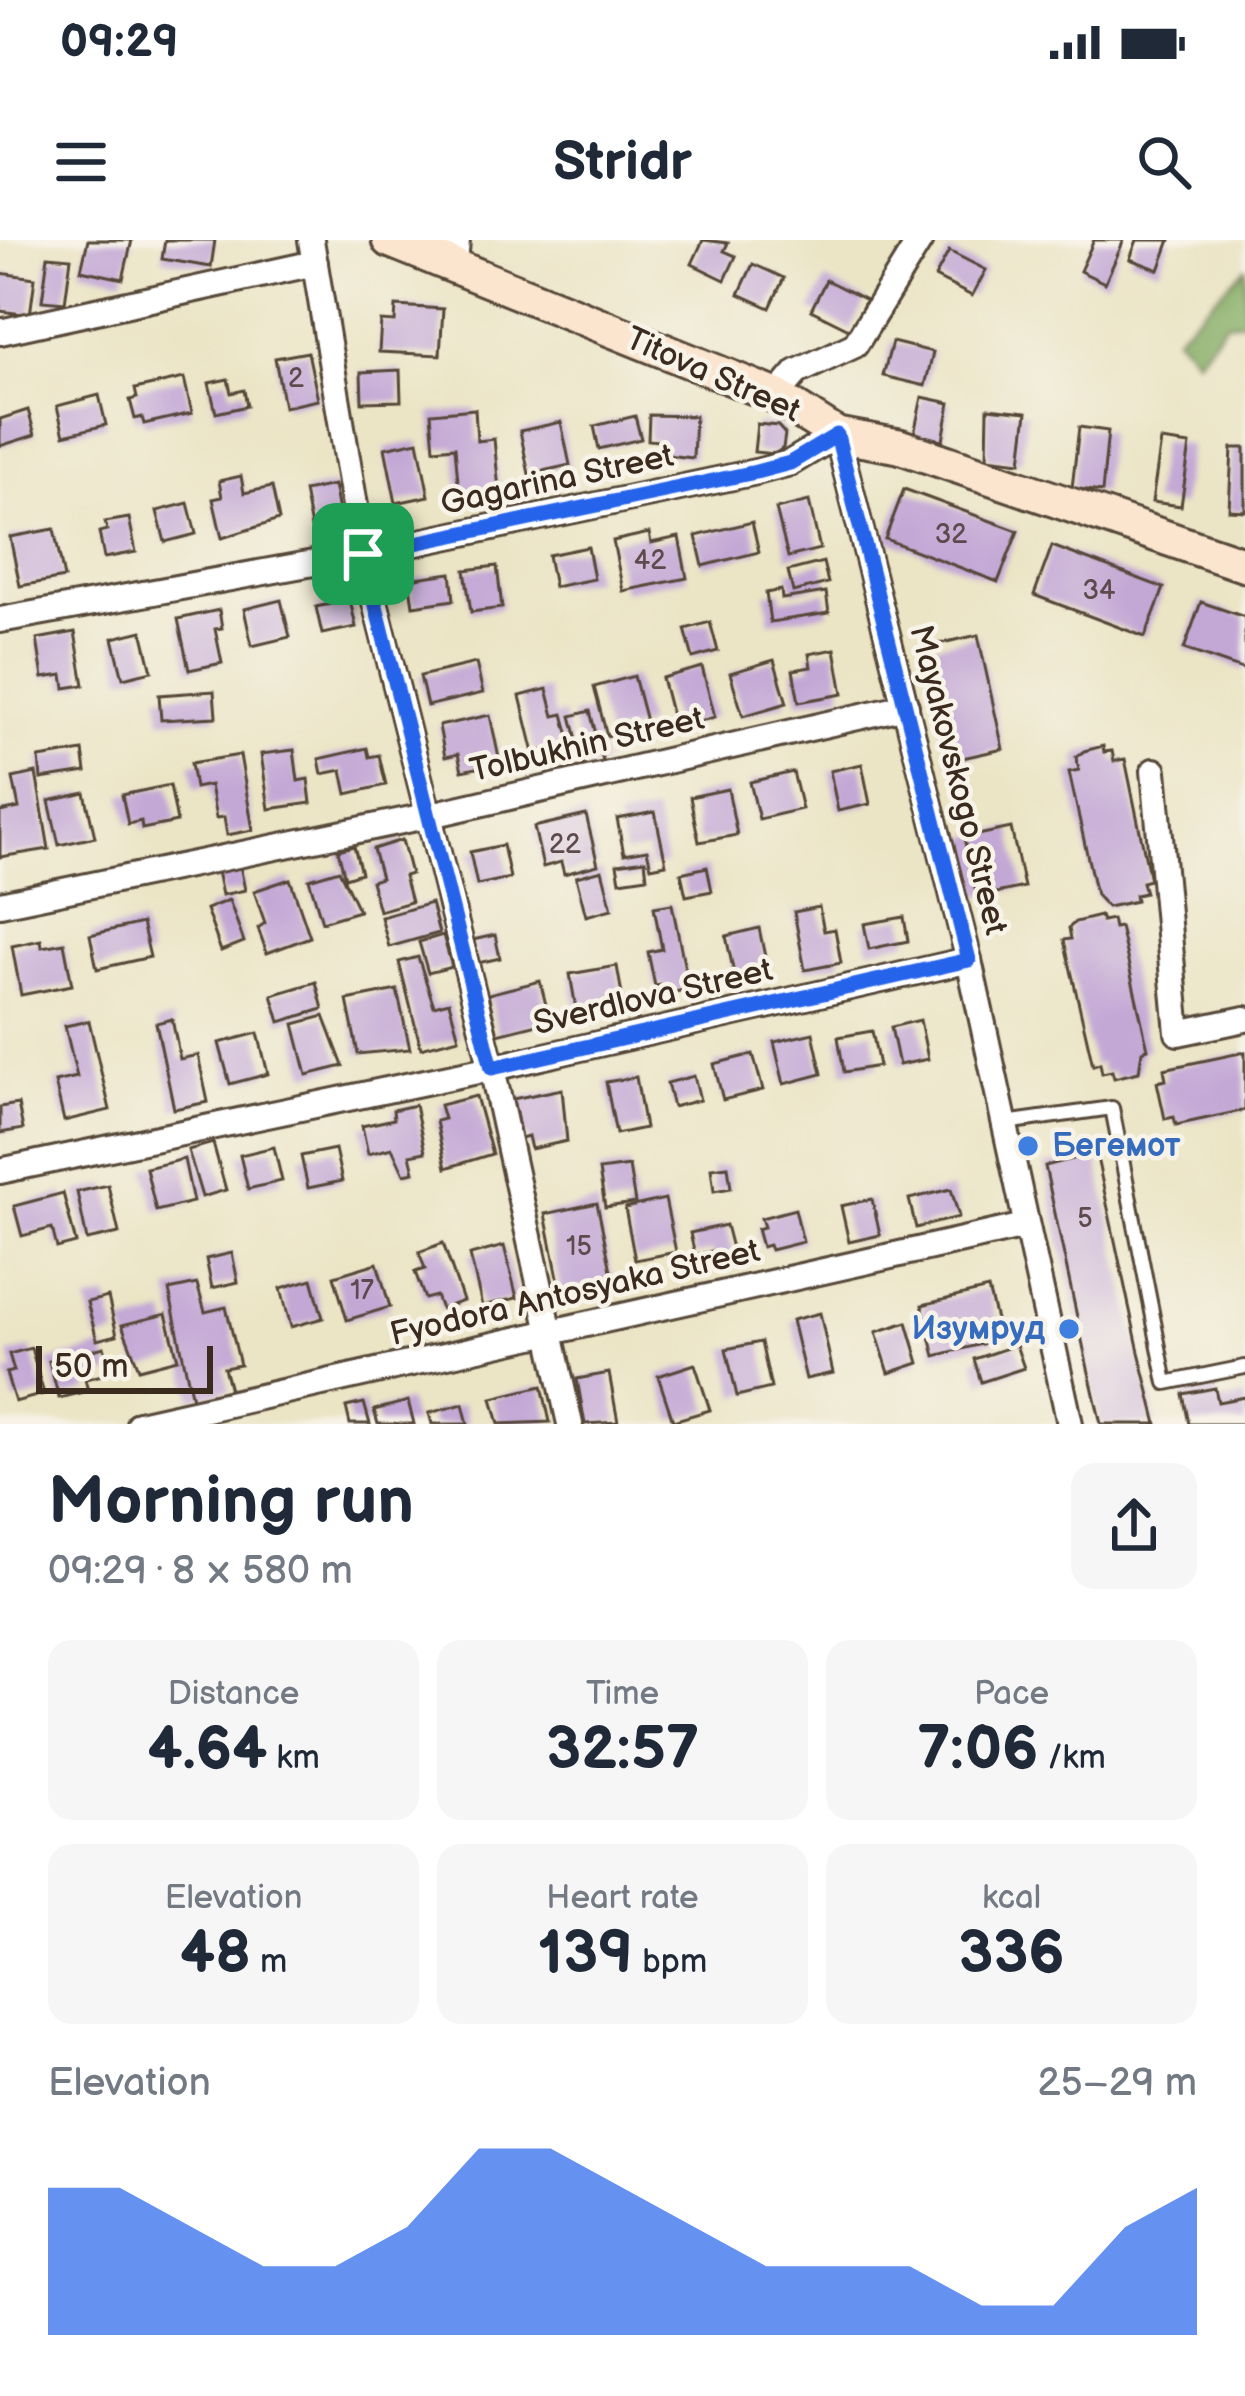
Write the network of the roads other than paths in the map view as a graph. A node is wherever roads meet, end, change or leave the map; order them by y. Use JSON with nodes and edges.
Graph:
{"nodes":[{"id":1,"x":389,"y":240,"type":"edge"},
{"id":2,"x":920,"y":240,"type":"edge"},
{"id":3,"x":313,"y":252,"type":"edge"},
{"id":4,"x":456,"y":252,"type":"edge"},
{"id":5,"x":0,"y":332,"type":"edge"},
{"id":6,"x":776,"y":396,"type":"junction"},
{"id":7,"x":837,"y":435,"type":"junction"},
{"id":8,"x":363,"y":554,"type":"junction"},
{"id":9,"x":1245,"y":565,"type":"edge"},
{"id":10,"x":0,"y":620,"type":"edge"},
{"id":11,"x":906,"y":706,"type":"junction"},
{"id":12,"x":1154,"y":771,"type":"dead end"},
{"id":13,"x":431,"y":815,"type":"junction"},
{"id":14,"x":0,"y":904,"type":"edge"},
{"id":15,"x":969,"y":960,"type":"junction"},
{"id":16,"x":1245,"y":1019,"type":"edge"},
{"id":17,"x":492,"y":1068,"type":"junction"},
{"id":18,"x":1004,"y":1124,"type":"junction"},
{"id":19,"x":0,"y":1171,"type":"edge"},
{"id":20,"x":1025,"y":1226,"type":"junction"},
{"id":21,"x":551,"y":1332,"type":"junction"},
{"id":22,"x":1245,"y":1367,"type":"edge"},
{"id":23,"x":139,"y":1424,"type":"edge"},
{"id":24,"x":570,"y":1424,"type":"edge"},
{"id":25,"x":1070,"y":1424,"type":"edge"}],
"edges":[{"from":1,"to":4,"type":"street","name":"Titova Street"},
{"from":2,"to":6,"type":"street"},
{"from":3,"to":5,"type":"street"},
{"from":3,"to":8,"type":"street"},
{"from":4,"to":6,"type":"street","name":"Titova Street"},
{"from":6,"to":7,"type":"street","name":"Titova Street"},
{"from":7,"to":8,"type":"street","name":"Gagarina Street"},
{"from":7,"to":9,"type":"street","name":"Titova Street"},
{"from":7,"to":11,"type":"street","name":"Mayakovskogo Street"},
{"from":8,"to":10,"type":"street","name":"Gagarina Street"},
{"from":8,"to":13,"type":"street"},
{"from":11,"to":13,"type":"street","name":"Tolbukhin Street"},
{"from":11,"to":15,"type":"street","name":"Mayakovskogo Street"},
{"from":12,"to":16,"type":"street"},
{"from":13,"to":14,"type":"street","name":"Tolbukhin Street"},
{"from":13,"to":17,"type":"street"},
{"from":15,"to":17,"type":"street","name":"Sverdlova Street"},
{"from":15,"to":18,"type":"street","name":"Mayakovskogo Street"},
{"from":17,"to":19,"type":"street","name":"Sverdlova Street"},
{"from":17,"to":21,"type":"street"},
{"from":18,"to":20,"type":"street","name":"Mayakovskogo Street"},
{"from":18,"to":22,"type":"lane"},
{"from":20,"to":21,"type":"street","name":"Fyodora Antosyaka Street"},
{"from":20,"to":25,"type":"street","name":"Mayakovskogo Street"},
{"from":21,"to":23,"type":"street","name":"Fyodora Antosyaka Street"},
{"from":21,"to":24,"type":"street"}]}
